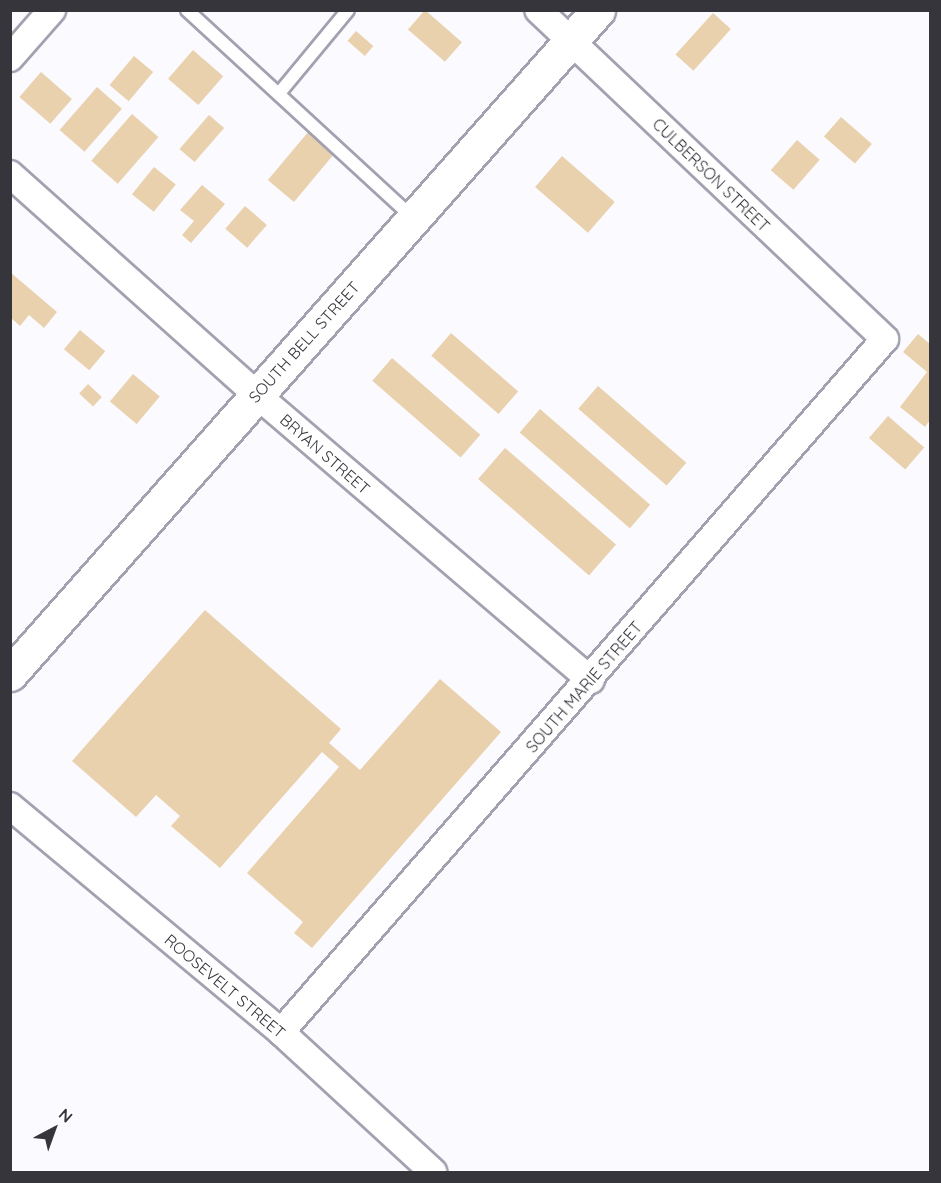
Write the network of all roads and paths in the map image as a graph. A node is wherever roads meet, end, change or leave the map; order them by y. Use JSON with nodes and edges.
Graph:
{"nodes":[{"id":1,"x":52,"y":10,"type":"edge"},
{"id":2,"x":188,"y":10,"type":"edge"},
{"id":3,"x":348,"y":10,"type":"edge"},
{"id":4,"x":538,"y":10,"type":"edge"},
{"id":5,"x":598,"y":10,"type":"edge"},
{"id":6,"x":571,"y":41,"type":"junction"},
{"id":7,"x":10,"y":58,"type":"edge"},
{"id":8,"x":280,"y":91,"type":"junction"},
{"id":9,"x":10,"y":174,"type":"edge"},
{"id":10,"x":414,"y":218,"type":"junction"},
{"id":11,"x":885,"y":339,"type":"joint"},
{"id":12,"x":257,"y":395,"type":"junction"},
{"id":13,"x":10,"y":674,"type":"edge"},
{"id":14,"x":591,"y":680,"type":"junction"},
{"id":15,"x":10,"y":806,"type":"edge"},
{"id":16,"x":281,"y":1032,"type":"junction"},
{"id":17,"x":433,"y":1173,"type":"edge"}],
"edges":[{"from":1,"to":7,"type":"street"},
{"from":2,"to":8,"type":"lane"},
{"from":3,"to":8,"type":"lane"},
{"from":4,"to":6,"type":"street","name":"CULBERSON STREET"},
{"from":5,"to":6,"type":"main road","name":"SOUTH BELL STREET"},
{"from":6,"to":10,"type":"main road","name":"SOUTH BELL STREET"},
{"from":6,"to":11,"type":"street","name":"CULBERSON STREET"},
{"from":8,"to":10,"type":"lane"},
{"from":9,"to":12,"type":"street","name":"BRYAN STREET"},
{"from":10,"to":12,"type":"main road","name":"SOUTH BELL STREET"},
{"from":11,"to":14,"type":"street","name":"SOUTH MARIE STREET"},
{"from":12,"to":13,"type":"main road","name":"SOUTH BELL STREET"},
{"from":12,"to":14,"type":"street","name":"BRYAN STREET"},
{"from":14,"to":16,"type":"street","name":"SOUTH MARIE STREET"},
{"from":15,"to":16,"type":"street","name":"ROOSEVELT STREET"},
{"from":16,"to":17,"type":"street","name":"ROOSEVELT STREET"}]}
